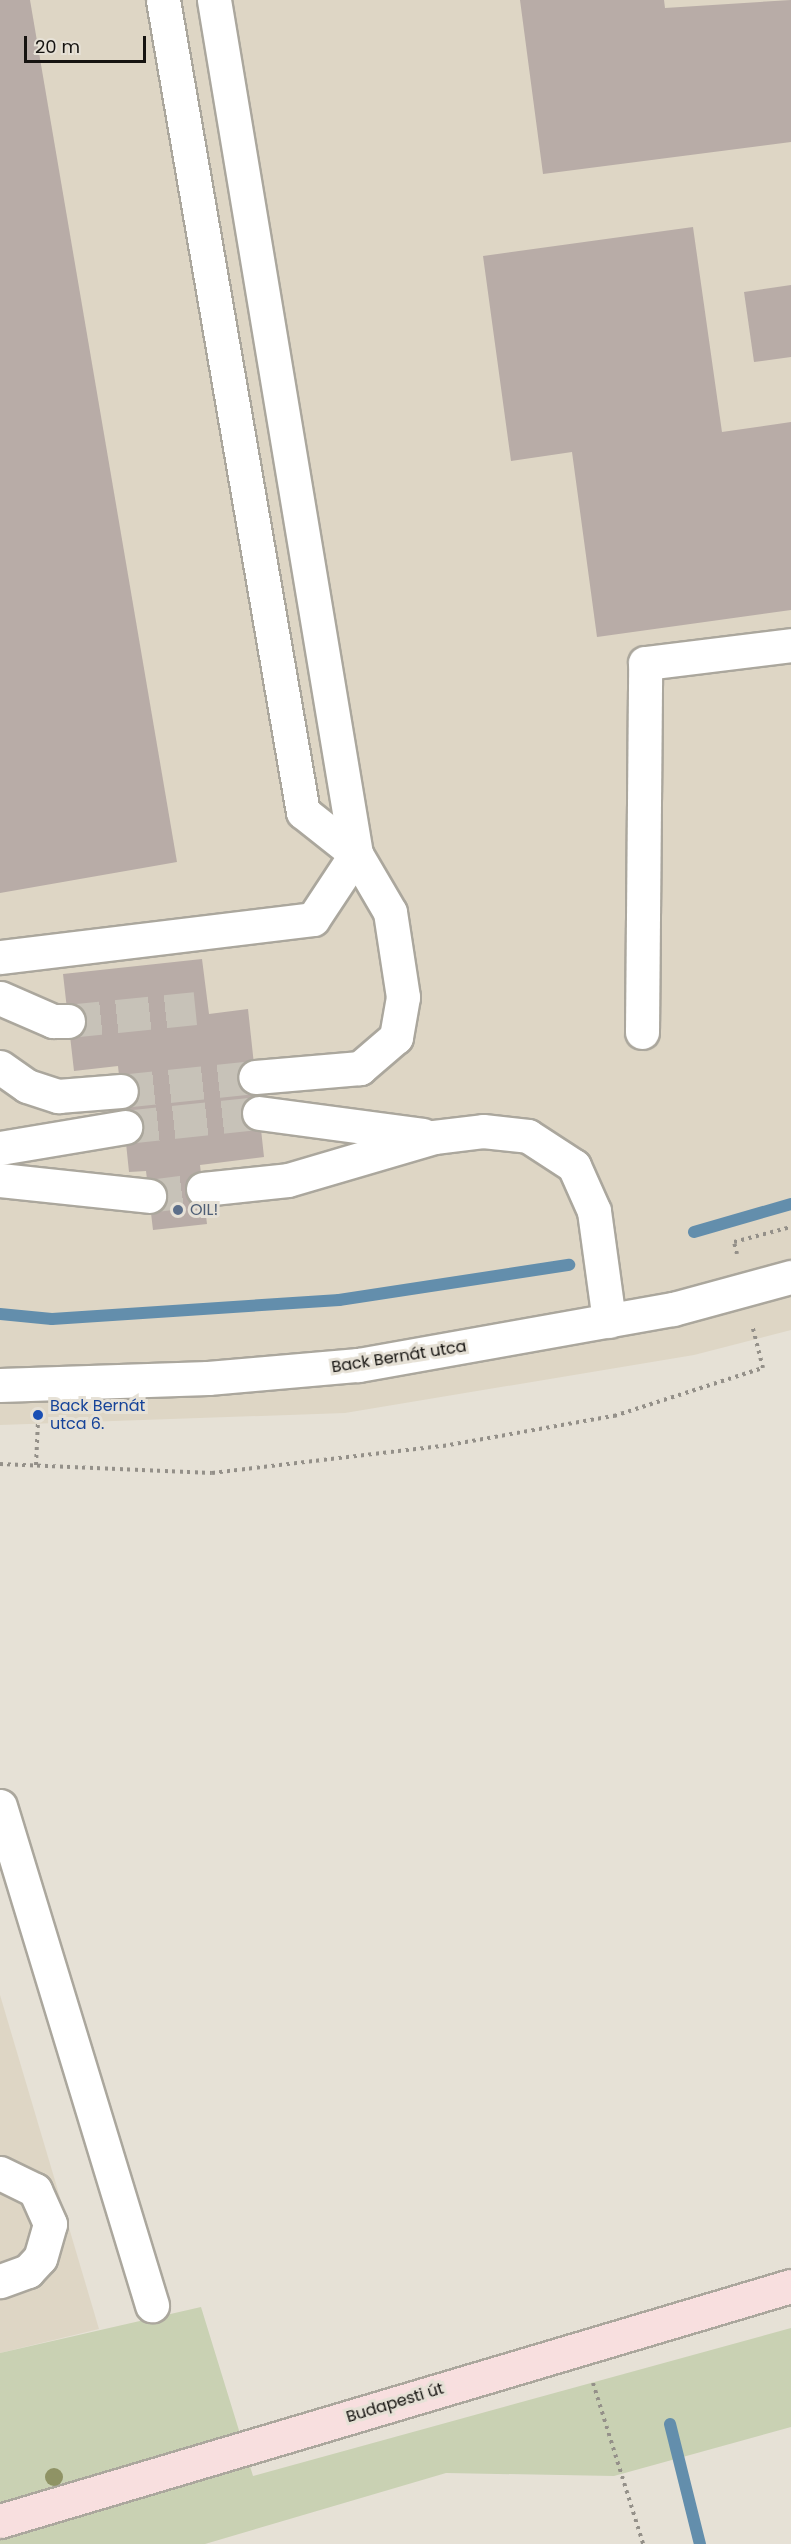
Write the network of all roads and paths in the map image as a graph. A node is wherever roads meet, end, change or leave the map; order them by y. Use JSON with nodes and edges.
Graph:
{"nodes":[{"id":1,"x":163,"y":0,"type":"edge"},
{"id":2,"x":214,"y":0,"type":"edge"},
{"id":3,"x":791,"y":645,"type":"edge"},
{"id":4,"x":356,"y":854,"type":"junction"},
{"id":5,"x":0,"y":957,"type":"edge"},
{"id":6,"x":0,"y":998,"type":"edge"},
{"id":7,"x":68,"y":1021,"type":"tunnel mouth"},
{"id":8,"x":642,"y":1032,"type":"dead end"},
{"id":9,"x":0,"y":1067,"type":"edge"},
{"id":10,"x":255,"y":1077,"type":"tunnel mouth"},
{"id":11,"x":121,"y":1091,"type":"tunnel mouth"},
{"id":12,"x":259,"y":1113,"type":"tunnel mouth"},
{"id":13,"x":125,"y":1127,"type":"tunnel mouth"},
{"id":14,"x":434,"y":1137,"type":"junction"},
{"id":15,"x":0,"y":1149,"type":"edge"},
{"id":16,"x":0,"y":1180,"type":"edge"},
{"id":17,"x":204,"y":1189,"type":"tunnel mouth"},
{"id":18,"x":149,"y":1196,"type":"tunnel mouth"},
{"id":19,"x":791,"y":1227,"type":"edge"},
{"id":20,"x":791,"y":1277,"type":"edge"},
{"id":21,"x":744,"y":1290,"type":"junction"},
{"id":22,"x":609,"y":1321,"type":"junction"},
{"id":23,"x":0,"y":1386,"type":"edge"},
{"id":24,"x":38,"y":1415,"type":"dead end"},
{"id":25,"x":0,"y":1464,"type":"edge"},
{"id":26,"x":36,"y":1465,"type":"junction"},
{"id":27,"x":0,"y":1806,"type":"edge"},
{"id":28,"x":0,"y":2173,"type":"edge"},
{"id":29,"x":0,"y":2281,"type":"edge"},
{"id":30,"x":791,"y":2286,"type":"edge"},
{"id":31,"x":152,"y":2305,"type":"dead end"},
{"id":32,"x":582,"y":2348,"type":"junction"},
{"id":33,"x":0,"y":2521,"type":"edge"},
{"id":34,"x":643,"y":2544,"type":"edge"}],
"edges":[{"from":1,"to":4,"type":"street"},
{"from":2,"to":4,"type":"street"},
{"from":3,"to":8,"type":"street"},
{"from":4,"to":5,"type":"street"},
{"from":4,"to":10,"type":"street"},
{"from":6,"to":7,"type":"street"},
{"from":9,"to":11,"type":"street"},
{"from":12,"to":14,"type":"street"},
{"from":13,"to":15,"type":"street"},
{"from":14,"to":17,"type":"street"},
{"from":14,"to":22,"type":"street"},
{"from":16,"to":18,"type":"street"},
{"from":19,"to":21,"type":"path"},
{"from":20,"to":21,"type":"street","name":"Back Bernát utca"},
{"from":21,"to":22,"type":"street","name":"Back Bernát utca"},
{"from":21,"to":26,"type":"path"},
{"from":22,"to":23,"type":"street","name":"Back Bernát utca"},
{"from":24,"to":26,"type":"path"},
{"from":25,"to":26,"type":"path"},
{"from":27,"to":31,"type":"street"},
{"from":28,"to":29,"type":"street"},
{"from":30,"to":32,"type":"main road","name":"Budapesti út"},
{"from":32,"to":33,"type":"main road","name":"Budapesti út"},
{"from":32,"to":34,"type":"path"}]}
